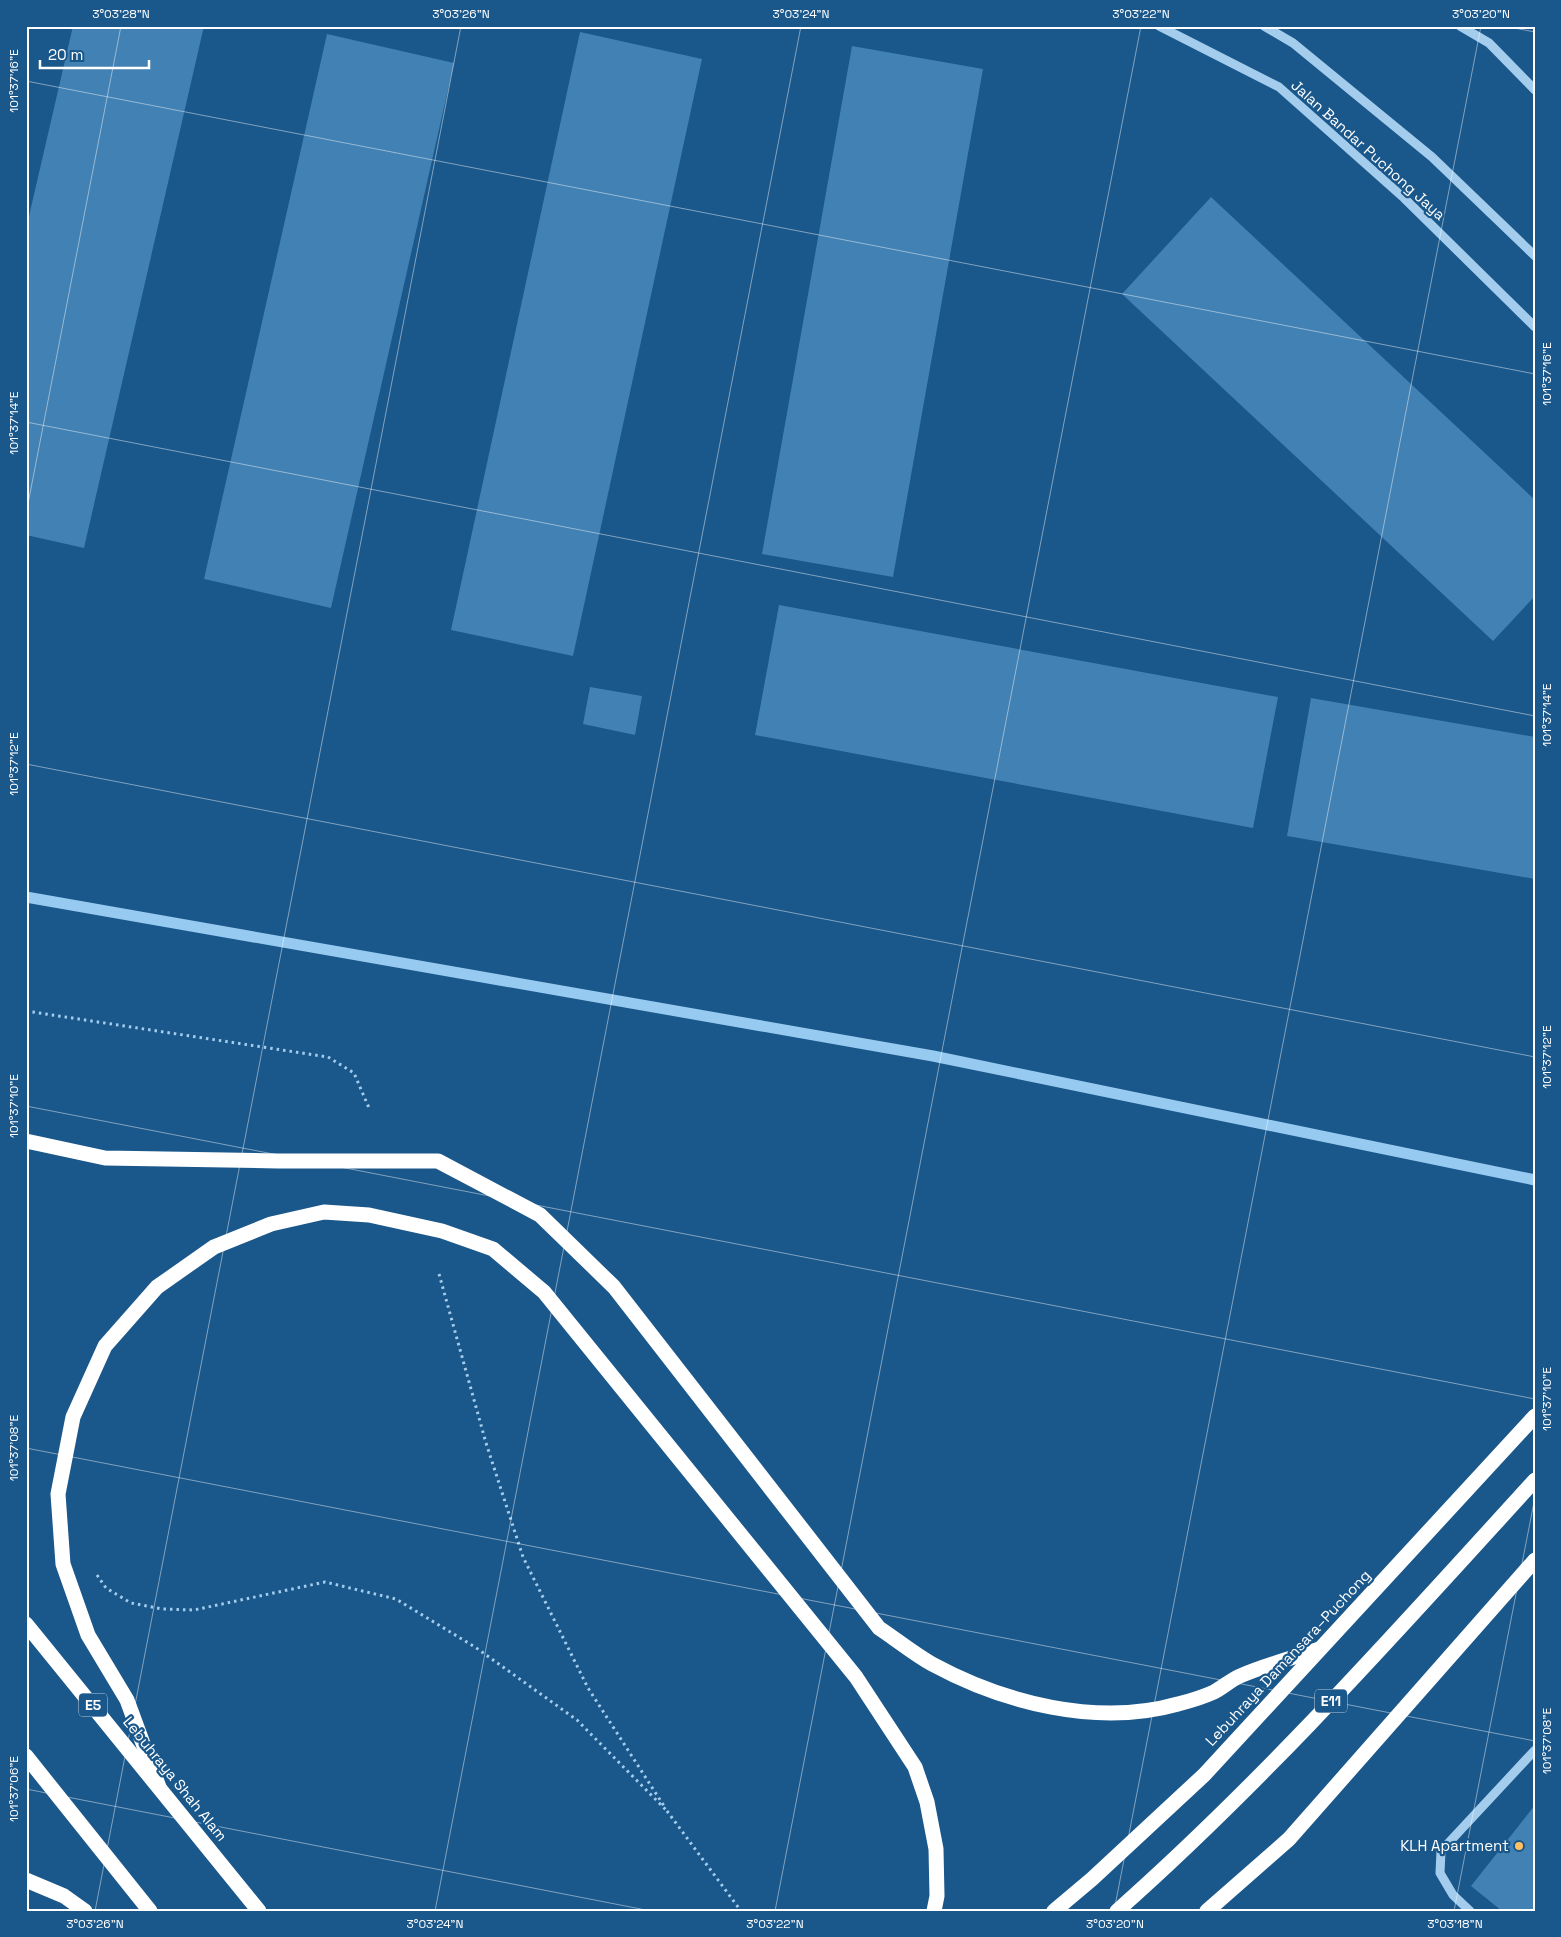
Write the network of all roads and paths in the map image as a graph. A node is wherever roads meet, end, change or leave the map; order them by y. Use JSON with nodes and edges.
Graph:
{"nodes":[{"id":1,"x":1159,"y":26,"type":"edge"},
{"id":2,"x":1264,"y":26,"type":"edge"},
{"id":3,"x":1460,"y":26,"type":"edge"},
{"id":4,"x":1535,"y":90,"type":"edge"},
{"id":5,"x":1535,"y":256,"type":"edge"},
{"id":6,"x":1535,"y":327,"type":"edge"},
{"id":7,"x":26,"y":1011,"type":"edge"},
{"id":8,"x":369,"y":1108,"type":"dead end"},
{"id":9,"x":26,"y":1141,"type":"edge"},
{"id":10,"x":439,"y":1274,"type":"dead end"},
{"id":11,"x":1535,"y":1416,"type":"edge"},
{"id":12,"x":1535,"y":1480,"type":"edge"},
{"id":13,"x":1535,"y":1560,"type":"edge"},
{"id":14,"x":95,"y":1572,"type":"dead end"},
{"id":15,"x":26,"y":1624,"type":"edge"},
{"id":16,"x":1319,"y":1649,"type":"junction"},
{"id":17,"x":1535,"y":1750,"type":"edge"},
{"id":18,"x":26,"y":1756,"type":"edge"},
{"id":19,"x":159,"y":1787,"type":"junction"},
{"id":20,"x":667,"y":1811,"type":"junction"},
{"id":21,"x":26,"y":1880,"type":"edge"},
{"id":22,"x":85,"y":1911,"type":"edge"},
{"id":23,"x":150,"y":1911,"type":"edge"},
{"id":24,"x":259,"y":1911,"type":"edge"},
{"id":25,"x":741,"y":1911,"type":"edge"},
{"id":26,"x":934,"y":1911,"type":"edge"},
{"id":27,"x":1054,"y":1911,"type":"edge"},
{"id":28,"x":1116,"y":1911,"type":"edge"},
{"id":29,"x":1207,"y":1911,"type":"edge"},
{"id":30,"x":1470,"y":1911,"type":"edge"}],
"edges":[{"from":1,"to":6,"type":"street","name":"Jalan Bandar Puchong Jaya"},
{"from":2,"to":5,"type":"street","name":"Jalan Bandar Puchong Jaya"},
{"from":3,"to":4,"type":"street"},
{"from":7,"to":8,"type":"path"},
{"from":9,"to":16,"type":"highway"},
{"from":10,"to":20,"type":"path"},
{"from":11,"to":16,"type":"highway","name":"Lebuhraya Damansara–Puchong"},
{"from":12,"to":28,"type":"highway","number":"E11"},
{"from":13,"to":29,"type":"highway"},
{"from":14,"to":20,"type":"path"},
{"from":15,"to":19,"type":"highway","name":"Lebuhraya Shah Alam","number":"E5"},
{"from":16,"to":27,"type":"highway","name":"Lebuhraya Damansara–Puchong"},
{"from":17,"to":30,"type":"street"},
{"from":18,"to":23,"type":"highway"},
{"from":19,"to":24,"type":"highway","name":"Lebuhraya Shah Alam","number":"E5"},
{"from":19,"to":26,"type":"highway"},
{"from":20,"to":25,"type":"path"},
{"from":21,"to":22,"type":"highway"}]}
